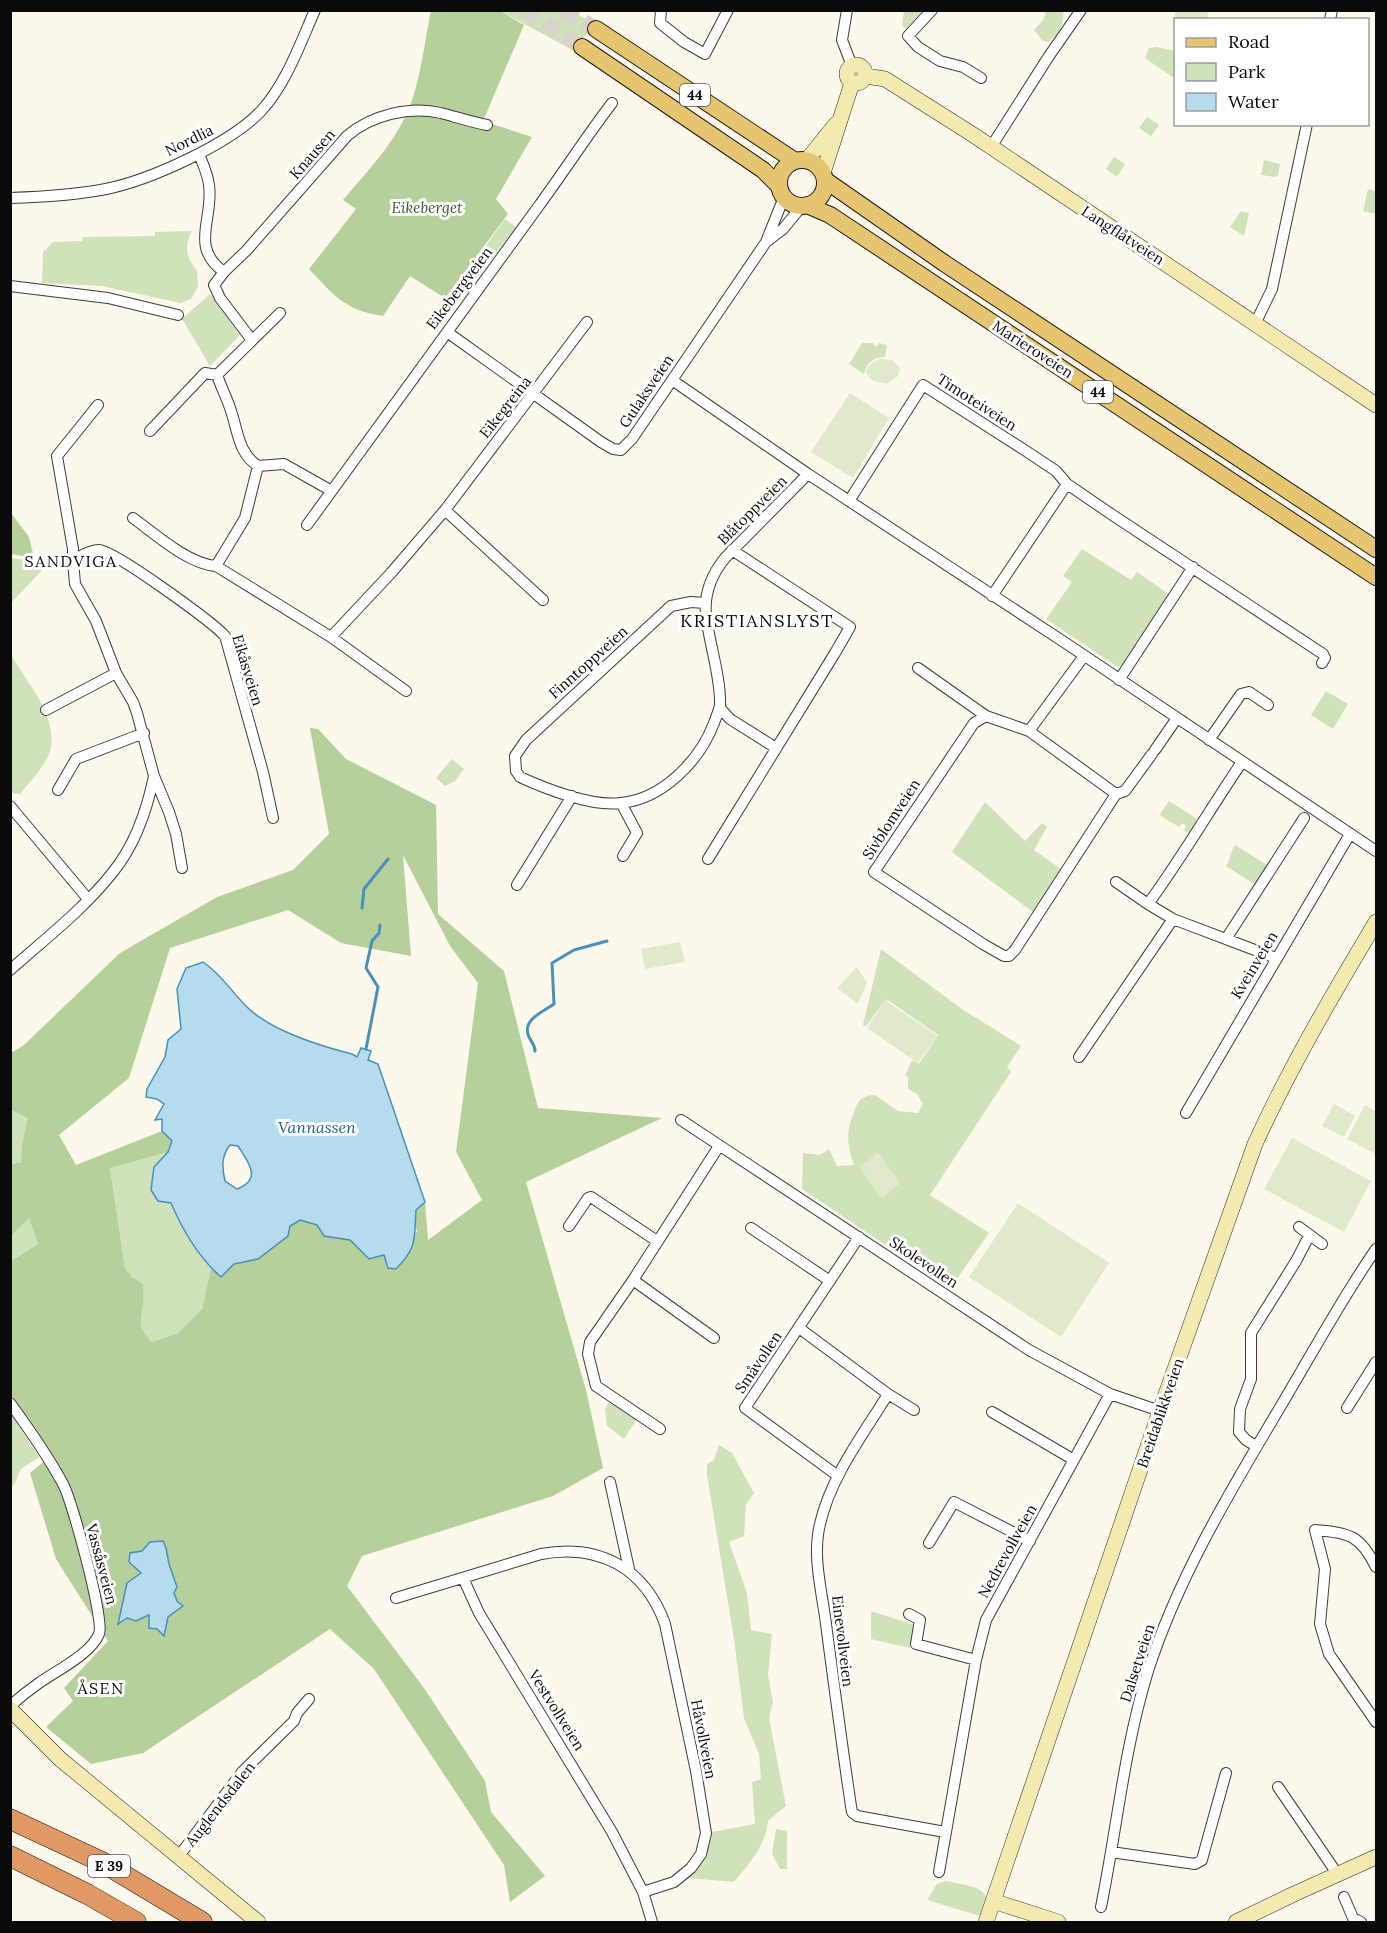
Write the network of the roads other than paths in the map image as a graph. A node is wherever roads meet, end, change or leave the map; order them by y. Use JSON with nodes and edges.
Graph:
{"nodes":[{"id":1,"x":315,"y":10,"type":"edge"},
{"id":2,"x":661,"y":10,"type":"edge"},
{"id":3,"x":728,"y":10,"type":"edge"},
{"id":4,"x":847,"y":10,"type":"edge"},
{"id":5,"x":932,"y":10,"type":"edge"},
{"id":6,"x":1082,"y":10,"type":"edge"},
{"id":7,"x":596,"y":29,"type":"tunnel mouth"},
{"id":8,"x":582,"y":47,"type":"tunnel mouth"},
{"id":9,"x":852,"y":66,"type":"joint"},
{"id":10,"x":981,"y":78,"type":"dead end"},
{"id":11,"x":859,"y":80,"type":"junction"},
{"id":12,"x":612,"y":103,"type":"dead end"},
{"id":13,"x":838,"y":122,"type":"junction"},
{"id":14,"x":487,"y":125,"type":"dead end"},
{"id":15,"x":1307,"y":126,"type":"edge"},
{"id":16,"x":991,"y":147,"type":"junction"},
{"id":17,"x":199,"y":154,"type":"junction"},
{"id":18,"x":801,"y":160,"type":"junction"},
{"id":19,"x":824,"y":176,"type":"junction"},
{"id":20,"x":781,"y":191,"type":"junction"},
{"id":21,"x":10,"y":198,"type":"edge"},
{"id":22,"x":805,"y":206,"type":"junction"},
{"id":23,"x":766,"y":242,"type":"junction"},
{"id":24,"x":224,"y":272,"type":"junction"},
{"id":25,"x":10,"y":285,"type":"edge"},
{"id":26,"x":280,"y":313,"type":"dead end"},
{"id":27,"x":178,"y":315,"type":"dead end"},
{"id":28,"x":587,"y":322,"type":"dead end"},
{"id":29,"x":1255,"y":324,"type":"junction"},
{"id":30,"x":447,"y":332,"type":"junction"},
{"id":31,"x":251,"y":339,"type":"junction"},
{"id":32,"x":217,"y":375,"type":"junction"},
{"id":33,"x":672,"y":381,"type":"junction"},
{"id":34,"x":534,"y":395,"type":"junction"},
{"id":35,"x":98,"y":405,"type":"dead end"},
{"id":36,"x":1377,"y":405,"type":"edge"},
{"id":37,"x":150,"y":431,"type":"dead end"},
{"id":38,"x":258,"y":466,"type":"junction"},
{"id":39,"x":808,"y":474,"type":"junction"},
{"id":40,"x":1067,"y":484,"type":"junction"},
{"id":41,"x":330,"y":490,"type":"junction"},
{"id":42,"x":849,"y":501,"type":"junction"},
{"id":43,"x":445,"y":510,"type":"junction"},
{"id":44,"x":133,"y":518,"type":"dead end"},
{"id":45,"x":306,"y":525,"type":"dead end"},
{"id":46,"x":1377,"y":549,"type":"edge"},
{"id":47,"x":732,"y":550,"type":"junction"},
{"id":48,"x":73,"y":560,"type":"junction"},
{"id":49,"x":55,"y":561,"type":"dead end"},
{"id":50,"x":216,"y":566,"type":"junction"},
{"id":51,"x":1193,"y":567,"type":"junction"},
{"id":52,"x":1377,"y":577,"type":"edge"},
{"id":53,"x":992,"y":596,"type":"junction"},
{"id":54,"x":543,"y":600,"type":"dead end"},
{"id":55,"x":705,"y":603,"type":"junction"},
{"id":56,"x":331,"y":637,"type":"junction"},
{"id":57,"x":1084,"y":656,"type":"junction"},
{"id":58,"x":1322,"y":663,"type":"dead end"},
{"id":59,"x":918,"y":668,"type":"dead end"},
{"id":60,"x":116,"y":673,"type":"junction"},
{"id":61,"x":1119,"y":680,"type":"junction"},
{"id":62,"x":406,"y":692,"type":"dead end"},
{"id":63,"x":1268,"y":705,"type":"dead end"},
{"id":64,"x":720,"y":708,"type":"junction"},
{"id":65,"x":46,"y":710,"type":"dead end"},
{"id":66,"x":986,"y":716,"type":"junction"},
{"id":67,"x":1177,"y":718,"type":"junction"},
{"id":68,"x":1029,"y":731,"type":"junction"},
{"id":69,"x":144,"y":733,"type":"junction"},
{"id":70,"x":1209,"y":740,"type":"junction"},
{"id":71,"x":776,"y":748,"type":"junction"},
{"id":72,"x":1242,"y":762,"type":"junction"},
{"id":73,"x":154,"y":776,"type":"junction"},
{"id":74,"x":58,"y":789,"type":"dead end"},
{"id":75,"x":1116,"y":794,"type":"junction"},
{"id":76,"x":572,"y":796,"type":"junction"},
{"id":77,"x":621,"y":803,"type":"junction"},
{"id":78,"x":10,"y":806,"type":"edge"},
{"id":79,"x":146,"y":807,"type":"junction"},
{"id":80,"x":169,"y":812,"type":"junction"},
{"id":81,"x":273,"y":818,"type":"dead end"},
{"id":82,"x":1304,"y":818,"type":"dead end"},
{"id":83,"x":1350,"y":834,"type":"junction"},
{"id":84,"x":1377,"y":851,"type":"edge"},
{"id":85,"x":623,"y":856,"type":"dead end"},
{"id":86,"x":708,"y":859,"type":"dead end"},
{"id":87,"x":182,"y":868,"type":"dead end"},
{"id":88,"x":1116,"y":882,"type":"dead end"},
{"id":89,"x":517,"y":885,"type":"dead end"},
{"id":90,"x":88,"y":899,"type":"junction"},
{"id":91,"x":1148,"y":904,"type":"junction"},
{"id":92,"x":1173,"y":919,"type":"junction"},
{"id":93,"x":1377,"y":922,"type":"edge"},
{"id":94,"x":1226,"y":939,"type":"junction"},
{"id":95,"x":1276,"y":958,"type":"junction"},
{"id":96,"x":10,"y":970,"type":"edge"},
{"id":97,"x":1079,"y":1057,"type":"dead end"},
{"id":98,"x":1186,"y":1113,"type":"dead end"},
{"id":99,"x":681,"y":1119,"type":"dead end"},
{"id":100,"x":719,"y":1146,"type":"junction"},
{"id":101,"x":569,"y":1226,"type":"dead end"},
{"id":102,"x":1299,"y":1227,"type":"dead end"},
{"id":103,"x":751,"y":1228,"type":"dead end"},
{"id":104,"x":1309,"y":1236,"type":"junction"},
{"id":105,"x":859,"y":1237,"type":"junction"},
{"id":106,"x":657,"y":1241,"type":"junction"},
{"id":107,"x":1322,"y":1244,"type":"dead end"},
{"id":108,"x":1377,"y":1249,"type":"edge"},
{"id":109,"x":633,"y":1280,"type":"junction"},
{"id":110,"x":830,"y":1281,"type":"junction"},
{"id":111,"x":799,"y":1328,"type":"junction"},
{"id":112,"x":714,"y":1338,"type":"dead end"},
{"id":113,"x":1377,"y":1362,"type":"edge"},
{"id":114,"x":888,"y":1394,"type":"junction"},
{"id":115,"x":1110,"y":1394,"type":"junction"},
{"id":116,"x":10,"y":1403,"type":"edge"},
{"id":117,"x":1347,"y":1408,"type":"dead end"},
{"id":118,"x":914,"y":1410,"type":"dead end"},
{"id":119,"x":1160,"y":1411,"type":"junction"},
{"id":120,"x":992,"y":1412,"type":"dead end"},
{"id":121,"x":660,"y":1429,"type":"dead end"},
{"id":122,"x":1256,"y":1446,"type":"junction"},
{"id":123,"x":1074,"y":1460,"type":"junction"},
{"id":124,"x":838,"y":1476,"type":"junction"},
{"id":125,"x":610,"y":1482,"type":"dead end"},
{"id":126,"x":1030,"y":1541,"type":"junction"},
{"id":127,"x":929,"y":1543,"type":"dead end"},
{"id":128,"x":1377,"y":1567,"type":"edge"},
{"id":129,"x":629,"y":1569,"type":"junction"},
{"id":130,"x":463,"y":1578,"type":"junction"},
{"id":131,"x":396,"y":1598,"type":"dead end"},
{"id":132,"x":909,"y":1614,"type":"dead end"},
{"id":133,"x":976,"y":1660,"type":"junction"},
{"id":134,"x":309,"y":1699,"type":"dead end"},
{"id":135,"x":10,"y":1708,"type":"edge"},
{"id":136,"x":10,"y":1719,"type":"edge"},
{"id":137,"x":1377,"y":1722,"type":"edge"},
{"id":138,"x":60,"y":1759,"type":"junction"},
{"id":139,"x":1226,"y":1773,"type":"dead end"},
{"id":140,"x":1278,"y":1787,"type":"dead end"},
{"id":141,"x":10,"y":1819,"type":"edge"},
{"id":142,"x":945,"y":1832,"type":"junction"},
{"id":143,"x":1111,"y":1852,"type":"junction"},
{"id":144,"x":178,"y":1856,"type":"junction"},
{"id":145,"x":1377,"y":1857,"type":"edge"},
{"id":146,"x":16,"y":1860,"type":"edge"},
{"id":147,"x":939,"y":1872,"type":"dead end"},
{"id":148,"x":1336,"y":1875,"type":"junction"},
{"id":149,"x":643,"y":1892,"type":"junction"},
{"id":150,"x":1344,"y":1897,"type":"dead end"},
{"id":151,"x":993,"y":1901,"type":"junction"},
{"id":152,"x":1101,"y":1907,"type":"dead end"},
{"id":153,"x":136,"y":1923,"type":"edge"},
{"id":154,"x":202,"y":1923,"type":"edge"},
{"id":155,"x":258,"y":1923,"type":"edge"},
{"id":156,"x":652,"y":1923,"type":"edge"},
{"id":157,"x":986,"y":1923,"type":"edge"},
{"id":158,"x":1058,"y":1923,"type":"edge"},
{"id":159,"x":1236,"y":1923,"type":"edge"},
{"id":160,"x":1361,"y":1923,"type":"edge"}],
"edges":[{"from":1,"to":17,"type":"street","name":"Nordlia"},
{"from":2,"to":3,"type":"street"},
{"from":4,"to":9,"type":"street"},
{"from":5,"to":10,"type":"street"},
{"from":6,"to":16,"type":"street"},
{"from":7,"to":18,"type":"main road","number":"44"},
{"from":8,"to":20,"type":"main road","number":"44"},
{"from":9,"to":11,"type":"main road","name":"Langflåtveien"},
{"from":11,"to":13,"type":"main road"},
{"from":11,"to":16,"type":"main road","name":"Langflåtveien"},
{"from":12,"to":30,"type":"street","name":"Eikebergveien"},
{"from":13,"to":18,"type":"main road"},
{"from":13,"to":19,"type":"main road"},
{"from":14,"to":24,"type":"street","name":"Knausen"},
{"from":15,"to":29,"type":"street"},
{"from":16,"to":29,"type":"main road","name":"Langflåtveien"},
{"from":17,"to":21,"type":"street","name":"Nordlia"},
{"from":17,"to":24,"type":"street"},
{"from":18,"to":19,"type":"main road","number":"44"},
{"from":18,"to":20,"type":"main road"},
{"from":19,"to":22,"type":"main road"},
{"from":19,"to":46,"type":"main road","name":"Marieroveien","number":"44"},
{"from":20,"to":22,"type":"main road","number":"44"},
{"from":20,"to":23,"type":"street","name":"Gulaksveien"},
{"from":22,"to":23,"type":"street"},
{"from":22,"to":52,"type":"main road","name":"Marieroveien","number":"44"},
{"from":23,"to":33,"type":"street","name":"Gulaksveien"},
{"from":24,"to":31,"type":"street"},
{"from":25,"to":27,"type":"street"},
{"from":26,"to":31,"type":"street"},
{"from":28,"to":34,"type":"street","name":"Eikegreina"},
{"from":29,"to":36,"type":"main road","name":"Langflåtveien"},
{"from":30,"to":34,"type":"street","name":"Gulaksveien"},
{"from":30,"to":41,"type":"street","name":"Eikebergveien"},
{"from":31,"to":32,"type":"street"},
{"from":32,"to":37,"type":"street"},
{"from":32,"to":38,"type":"street"},
{"from":33,"to":34,"type":"street","name":"Gulaksveien"},
{"from":33,"to":39,"type":"street"},
{"from":34,"to":43,"type":"street","name":"Eikegreina"},
{"from":35,"to":48,"type":"street"},
{"from":38,"to":41,"type":"street"},
{"from":38,"to":50,"type":"street"},
{"from":39,"to":42,"type":"street"},
{"from":39,"to":47,"type":"street","name":"Blåtoppveien"},
{"from":40,"to":42,"type":"street","name":"Timoteiveien"},
{"from":40,"to":51,"type":"street","name":"Timoteiveien"},
{"from":40,"to":53,"type":"street"},
{"from":41,"to":45,"type":"street","name":"Eikebergveien"},
{"from":42,"to":53,"type":"street"},
{"from":43,"to":54,"type":"street"},
{"from":43,"to":56,"type":"street","name":"Eikegreina"},
{"from":44,"to":50,"type":"street"},
{"from":47,"to":55,"type":"street","name":"Blåtoppveien"},
{"from":47,"to":71,"type":"street"},
{"from":48,"to":49,"type":"street"},
{"from":48,"to":60,"type":"street"},
{"from":48,"to":81,"type":"street","name":"Eikåsveien"},
{"from":50,"to":56,"type":"street"},
{"from":51,"to":58,"type":"street","name":"Timoteiveien"},
{"from":51,"to":61,"type":"street"},
{"from":53,"to":57,"type":"street"},
{"from":55,"to":64,"type":"street","name":"Blåtoppveien"},
{"from":55,"to":76,"type":"street","name":"Finntoppveien"},
{"from":56,"to":62,"type":"street"},
{"from":57,"to":61,"type":"street"},
{"from":57,"to":68,"type":"street"},
{"from":59,"to":66,"type":"street"},
{"from":60,"to":65,"type":"street"},
{"from":60,"to":69,"type":"street"},
{"from":61,"to":67,"type":"street"},
{"from":63,"to":70,"type":"street"},
{"from":64,"to":71,"type":"street"},
{"from":64,"to":77,"type":"street"},
{"from":66,"to":68,"type":"street"},
{"from":66,"to":75,"type":"street","name":"Sivblomveien"},
{"from":67,"to":70,"type":"street"},
{"from":67,"to":75,"type":"street"},
{"from":68,"to":75,"type":"street"},
{"from":69,"to":73,"type":"street"},
{"from":69,"to":74,"type":"street"},
{"from":70,"to":72,"type":"street"},
{"from":71,"to":86,"type":"street"},
{"from":72,"to":83,"type":"street"},
{"from":72,"to":91,"type":"street"},
{"from":73,"to":79,"type":"street"},
{"from":73,"to":80,"type":"street"},
{"from":76,"to":77,"type":"street"},
{"from":76,"to":89,"type":"street"},
{"from":77,"to":85,"type":"street"},
{"from":78,"to":90,"type":"street"},
{"from":79,"to":80,"type":"street"},
{"from":79,"to":90,"type":"street"},
{"from":80,"to":87,"type":"street"},
{"from":82,"to":94,"type":"street"},
{"from":83,"to":84,"type":"street"},
{"from":83,"to":95,"type":"street","name":"Kveinveien"},
{"from":88,"to":91,"type":"street"},
{"from":90,"to":96,"type":"street"},
{"from":91,"to":92,"type":"street"},
{"from":92,"to":94,"type":"street"},
{"from":92,"to":97,"type":"street"},
{"from":93,"to":119,"type":"main road","name":"Breidablikkveien"},
{"from":94,"to":95,"type":"street"},
{"from":95,"to":98,"type":"street","name":"Kveinveien"},
{"from":99,"to":100,"type":"street","name":"Skolevollen"},
{"from":100,"to":105,"type":"street","name":"Skolevollen"},
{"from":100,"to":106,"type":"street"},
{"from":101,"to":106,"type":"street"},
{"from":102,"to":104,"type":"street"},
{"from":103,"to":110,"type":"street"},
{"from":104,"to":107,"type":"street"},
{"from":104,"to":122,"type":"street"},
{"from":105,"to":110,"type":"street","name":"Småvollen"},
{"from":105,"to":115,"type":"street","name":"Skolevollen"},
{"from":106,"to":109,"type":"street"},
{"from":108,"to":122,"type":"street","name":"Dalsetveien"},
{"from":109,"to":112,"type":"street"},
{"from":109,"to":121,"type":"street"},
{"from":110,"to":111,"type":"street","name":"Småvollen"},
{"from":111,"to":114,"type":"street"},
{"from":111,"to":124,"type":"street","name":"Småvollen"},
{"from":113,"to":117,"type":"street"},
{"from":114,"to":118,"type":"street"},
{"from":114,"to":124,"type":"street","name":"Einevollveien"},
{"from":115,"to":119,"type":"street","name":"Skolevollen"},
{"from":115,"to":123,"type":"street","name":"Nedrevollveien"},
{"from":116,"to":135,"type":"street","name":"Vassåsveien"},
{"from":119,"to":151,"type":"main road","name":"Breidablikkveien"},
{"from":120,"to":123,"type":"street"},
{"from":122,"to":143,"type":"street","name":"Dalsetveien"},
{"from":123,"to":126,"type":"street","name":"Nedrevollveien"},
{"from":124,"to":142,"type":"street","name":"Einevollveien"},
{"from":125,"to":129,"type":"street","name":"Håvollveien"},
{"from":126,"to":127,"type":"street"},
{"from":126,"to":133,"type":"street","name":"Nedrevollveien"},
{"from":128,"to":137,"type":"street"},
{"from":129,"to":130,"type":"street","name":"Håvollveien"},
{"from":129,"to":149,"type":"street","name":"Håvollveien"},
{"from":130,"to":131,"type":"street"},
{"from":130,"to":149,"type":"street","name":"Vestvollveien"},
{"from":132,"to":133,"type":"street"},
{"from":133,"to":142,"type":"street","name":"Nedrevollveien"},
{"from":134,"to":144,"type":"street","name":"Auglendsdalen"},
{"from":135,"to":138,"type":"main road"},
{"from":136,"to":138,"type":"main road"},
{"from":138,"to":144,"type":"main road","name":"Auglendsdalen"},
{"from":139,"to":143,"type":"street"},
{"from":140,"to":148,"type":"street"},
{"from":141,"to":154,"type":"highway","number":"E 39"},
{"from":142,"to":147,"type":"street","name":"Nedrevollveien"},
{"from":143,"to":152,"type":"street","name":"Dalsetveien"},
{"from":144,"to":155,"type":"main road","name":"Auglendsdalen"},
{"from":145,"to":148,"type":"main road"},
{"from":146,"to":153,"type":"highway","number":"E 39"},
{"from":148,"to":159,"type":"main road"},
{"from":149,"to":156,"type":"street","name":"Vestvollveien"},
{"from":150,"to":160,"type":"street"},
{"from":151,"to":157,"type":"main road","name":"Breidablikkveien"},
{"from":151,"to":158,"type":"main road"}]}
